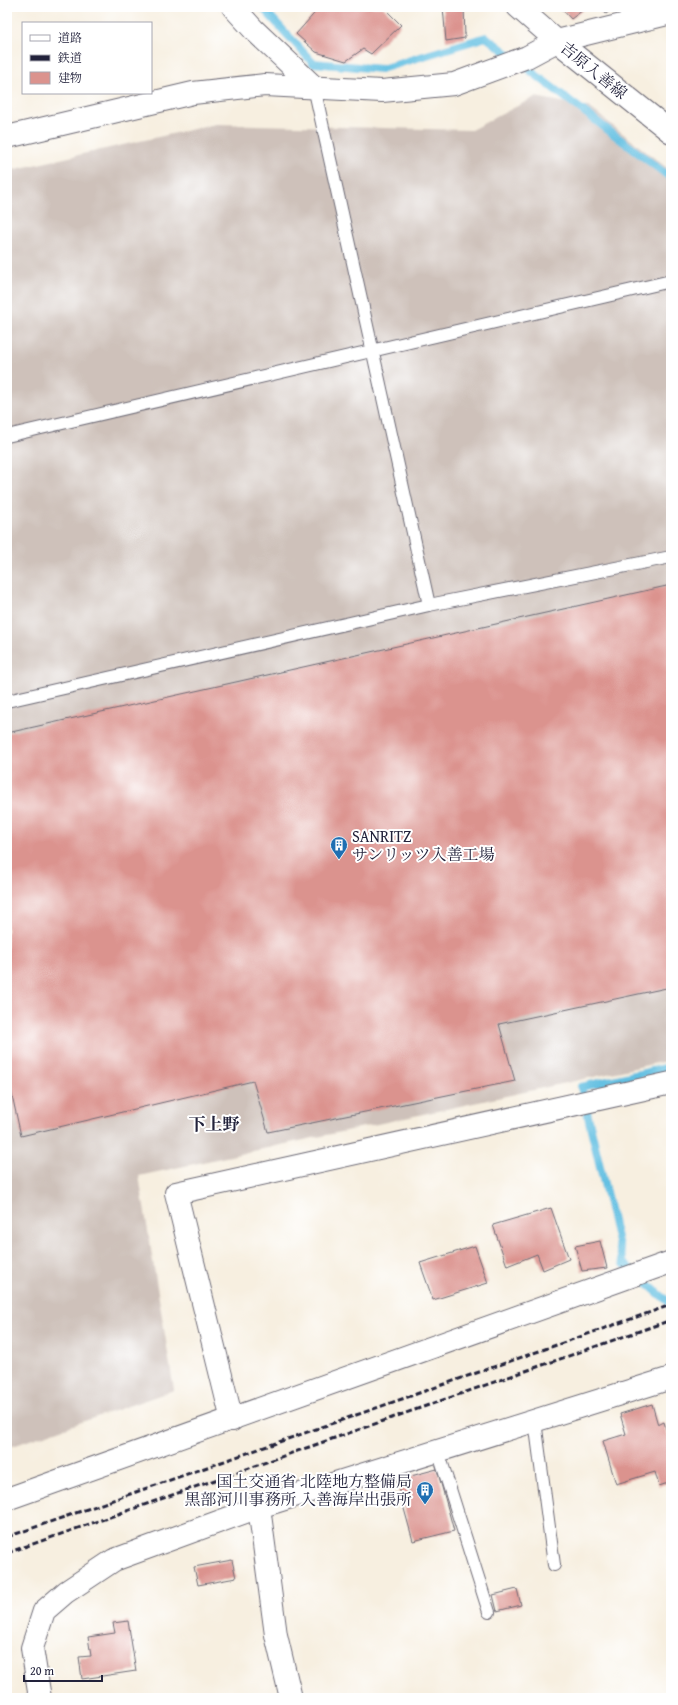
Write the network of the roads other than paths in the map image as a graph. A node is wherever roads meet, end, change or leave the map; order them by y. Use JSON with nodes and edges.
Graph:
{"nodes":[{"id":1,"x":233,"y":7,"type":"edge"},
{"id":2,"x":524,"y":9,"type":"edge"},
{"id":3,"x":671,"y":13,"type":"edge"},
{"id":4,"x":557,"y":41,"type":"junction"},
{"id":5,"x":314,"y":87,"type":"junction"},
{"id":6,"x":671,"y":132,"type":"edge"},
{"id":7,"x":7,"y":137,"type":"edge"},
{"id":8,"x":671,"y":280,"type":"edge"},
{"id":9,"x":372,"y":351,"type":"junction"},
{"id":10,"x":7,"y":436,"type":"edge"},
{"id":11,"x":671,"y":557,"type":"edge"},
{"id":12,"x":429,"y":604,"type":"junction"},
{"id":13,"x":7,"y":701,"type":"edge"},
{"id":14,"x":671,"y":1083,"type":"edge"},
{"id":15,"x":671,"y":1262,"type":"edge"},
{"id":16,"x":671,"y":1378,"type":"edge"},
{"id":17,"x":232,"y":1420,"type":"junction"},
{"id":18,"x":535,"y":1421,"type":"junction"},
{"id":19,"x":438,"y":1451,"type":"junction"},
{"id":20,"x":7,"y":1499,"type":"edge"},
{"id":21,"x":259,"y":1507,"type":"junction"},
{"id":22,"x":554,"y":1565,"type":"dead end"},
{"id":23,"x":488,"y":1612,"type":"dead end"},
{"id":24,"x":40,"y":1698,"type":"edge"},
{"id":25,"x":291,"y":1698,"type":"edge"}],
"edges":[{"from":1,"to":5,"type":"street"},
{"from":2,"to":4,"type":"street","name":"吉原入善線"},
{"from":3,"to":4,"type":"street"},
{"from":4,"to":5,"type":"street"},
{"from":4,"to":6,"type":"street","name":"吉原入善線"},
{"from":5,"to":7,"type":"street"},
{"from":5,"to":9,"type":"lane"},
{"from":8,"to":9,"type":"lane"},
{"from":9,"to":10,"type":"lane"},
{"from":9,"to":12,"type":"lane"},
{"from":11,"to":12,"type":"lane"},
{"from":12,"to":13,"type":"lane"},
{"from":14,"to":17,"type":"street"},
{"from":15,"to":17,"type":"street"},
{"from":16,"to":18,"type":"street"},
{"from":17,"to":20,"type":"street"},
{"from":18,"to":19,"type":"street"},
{"from":18,"to":22,"type":"lane"},
{"from":19,"to":21,"type":"street"},
{"from":19,"to":23,"type":"lane"},
{"from":21,"to":24,"type":"street"},
{"from":21,"to":25,"type":"street"}]}
